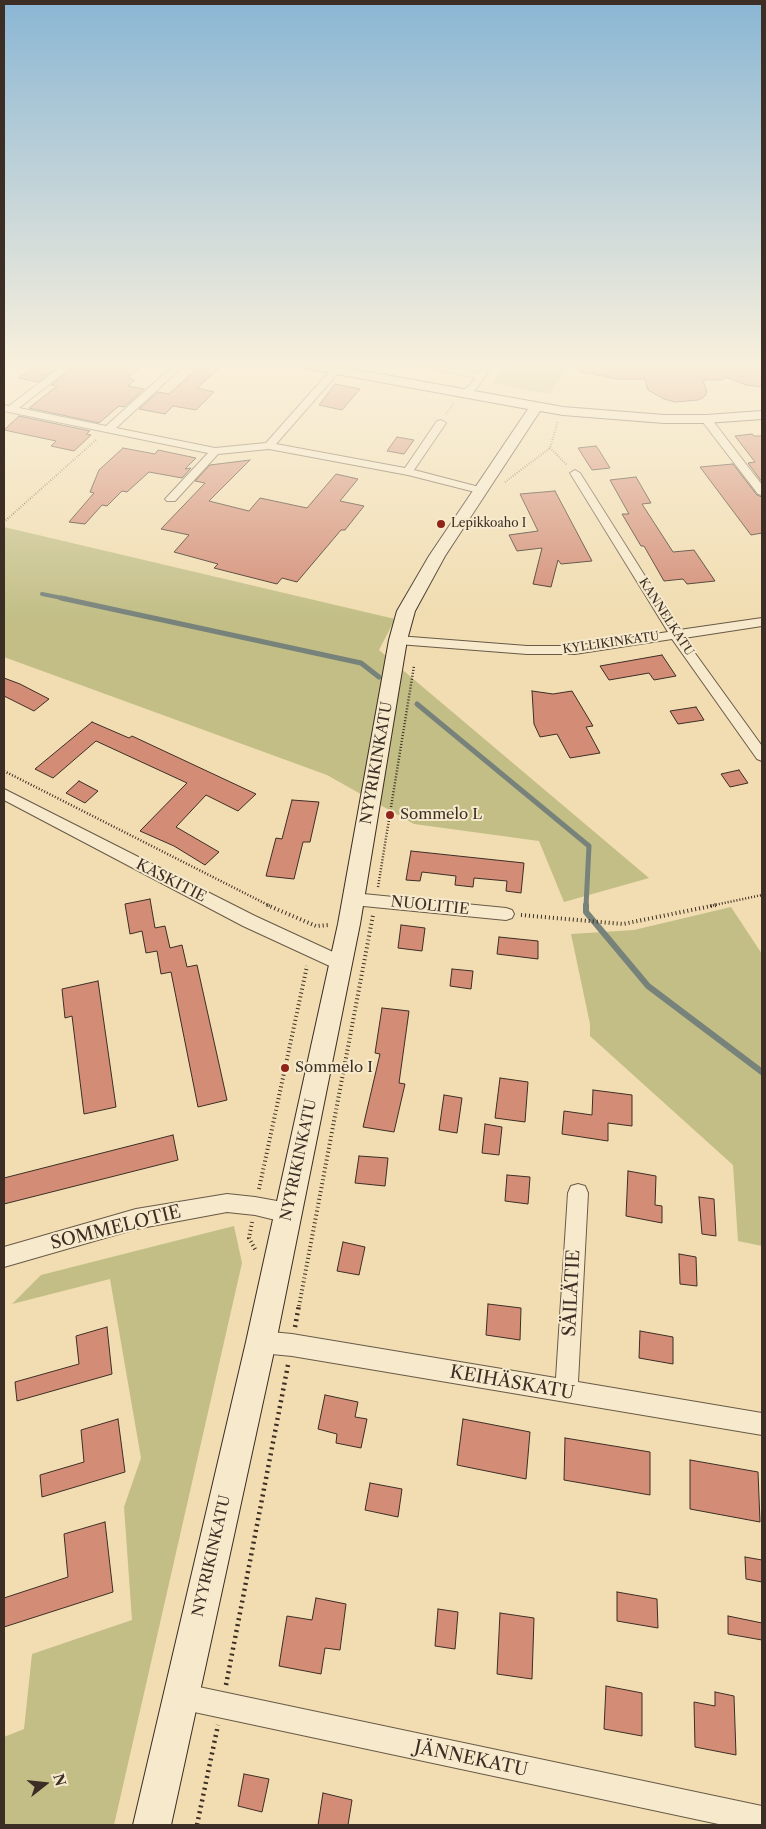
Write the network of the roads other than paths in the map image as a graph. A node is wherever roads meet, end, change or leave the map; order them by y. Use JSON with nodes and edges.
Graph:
{"nodes":[{"id":1,"x":207,"y":449,"type":"edge"},
{"id":2,"x":233,"y":449,"type":"edge"},
{"id":3,"x":287,"y":449,"type":"edge"},
{"id":4,"x":423,"y":449,"type":"edge"},
{"id":5,"x":512,"y":449,"type":"edge"},
{"id":6,"x":729,"y":449,"type":"edge"},
{"id":7,"x":215,"y":451,"type":"junction"},
{"id":8,"x":408,"y":472,"type":"junction"},
{"id":9,"x":575,"y":473,"type":"road end"},
{"id":10,"x":490,"y":488,"type":"junction"},
{"id":11,"x":762,"y":492,"type":"edge"},
{"id":12,"x":171,"y":499,"type":"dead end"},
{"id":13,"x":762,"y":622,"type":"edge"},
{"id":14,"x":675,"y":634,"type":"junction"},
{"id":15,"x":408,"y":641,"type":"junction"},
{"id":16,"x":762,"y":756,"type":"edge"},
{"id":17,"x":4,"y":794,"type":"edge"},
{"id":18,"x":365,"y":900,"type":"junction"},
{"id":19,"x":506,"y":914,"type":"road end"},
{"id":20,"x":340,"y":963,"type":"junction"},
{"id":21,"x":578,"y":1193,"type":"dead end"},
{"id":22,"x":288,"y":1213,"type":"junction"},
{"id":23,"x":4,"y":1257,"type":"edge"},
{"id":24,"x":261,"y":1342,"type":"junction"},
{"id":25,"x":566,"y":1392,"type":"junction"},
{"id":26,"x":762,"y":1424,"type":"edge"},
{"id":27,"x":180,"y":1696,"type":"junction"},
{"id":28,"x":762,"y":1820,"type":"edge"},
{"id":29,"x":152,"y":1825,"type":"edge"}],
"edges":[{"from":1,"to":7,"type":"street"},
{"from":2,"to":7,"type":"street"},
{"from":3,"to":8,"type":"street"},
{"from":4,"to":8,"type":"street"},
{"from":5,"to":10,"type":"street","name":"NYYRIKINKATU"},
{"from":6,"to":11,"type":"street"},
{"from":7,"to":12,"type":"street"},
{"from":8,"to":10,"type":"street"},
{"from":9,"to":14,"type":"street","name":"KANNELKATU"},
{"from":10,"to":15,"type":"street","name":"NYYRIKINKATU"},
{"from":13,"to":14,"type":"street","name":"KYLLIKINKATU"},
{"from":14,"to":15,"type":"street","name":"KYLLIKINKATU"},
{"from":14,"to":16,"type":"street","name":"KANNELKATU"},
{"from":15,"to":18,"type":"street","name":"NYYRIKINKATU"},
{"from":17,"to":20,"type":"street","name":"KASKITIE"},
{"from":18,"to":19,"type":"street","name":"NUOLITIE"},
{"from":18,"to":20,"type":"street","name":"NYYRIKINKATU"},
{"from":20,"to":22,"type":"street","name":"NYYRIKINKATU"},
{"from":21,"to":25,"type":"street","name":"SÄILÄTIE"},
{"from":22,"to":23,"type":"street","name":"SOMMELOTIE"},
{"from":22,"to":24,"type":"street","name":"NYYRIKINKATU"},
{"from":24,"to":25,"type":"street","name":"KEIHÄSKATU"},
{"from":24,"to":27,"type":"street","name":"NYYRIKINKATU"},
{"from":25,"to":26,"type":"street","name":"KEIHÄSKATU"},
{"from":27,"to":28,"type":"street","name":"JÄNNEKATU"},
{"from":27,"to":29,"type":"street","name":"NYYRIKINKATU"}]}
